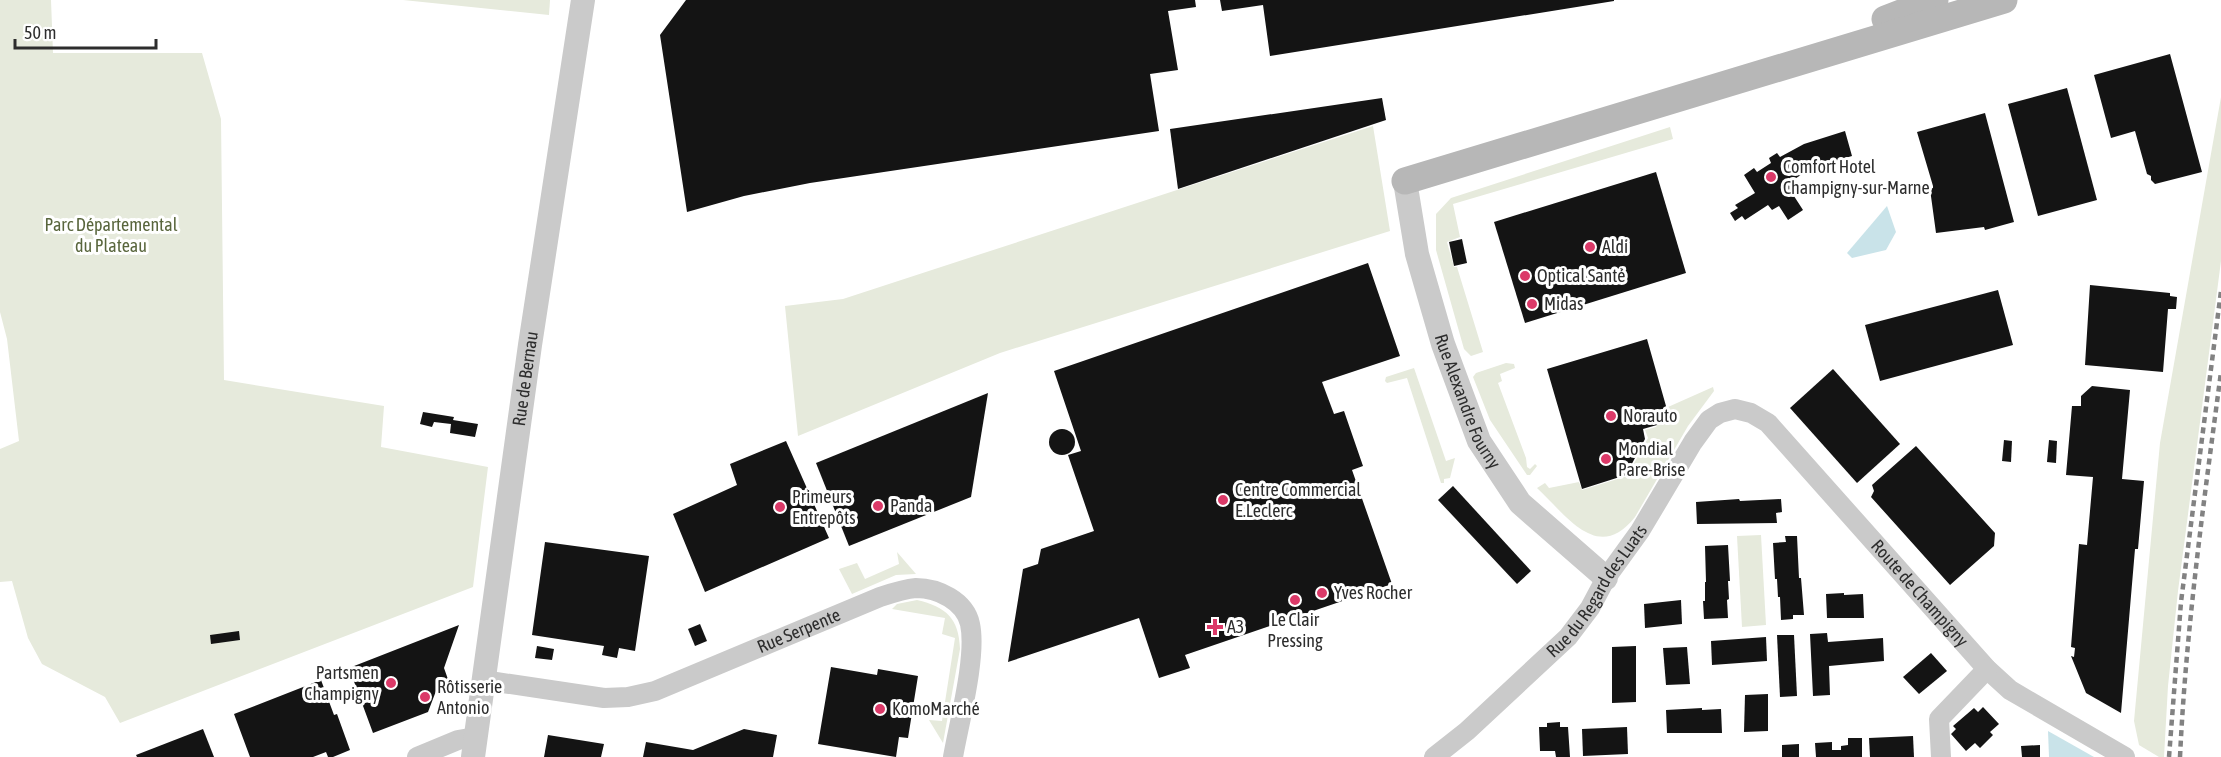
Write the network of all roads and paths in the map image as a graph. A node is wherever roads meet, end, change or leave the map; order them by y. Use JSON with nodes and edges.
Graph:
{"nodes":[{"id":1,"x":584,"y":0,"type":"edge"},
{"id":2,"x":2004,"y":0,"type":"edge"},
{"id":3,"x":1948,"y":6,"type":"edge"},
{"id":4,"x":1862,"y":34,"type":"junction"},
{"id":5,"x":1791,"y":64,"type":"junction"},
{"id":6,"x":1724,"y":84,"type":"junction"},
{"id":7,"x":1405,"y":181,"type":"joint"},
{"id":8,"x":1735,"y":409,"type":"joint"},
{"id":9,"x":1606,"y":578,"type":"junction"},
{"id":10,"x":1987,"y":669,"type":"junction"},
{"id":11,"x":483,"y":680,"type":"junction"},
{"id":12,"x":474,"y":747,"type":"edge"},
{"id":13,"x":417,"y":757,"type":"edge"},
{"id":14,"x":953,"y":757,"type":"edge"},
{"id":15,"x":1434,"y":757,"type":"edge"},
{"id":16,"x":1941,"y":757,"type":"edge"},
{"id":17,"x":2125,"y":757,"type":"edge"}],
"edges":[{"from":1,"to":11,"type":"street","name":"Rue de Bernau"},
{"from":2,"to":3,"type":"main road"},
{"from":3,"to":4,"type":"main road"},
{"from":3,"to":5,"type":"main road"},
{"from":4,"to":5,"type":"main road"},
{"from":4,"to":6,"type":"main road"},
{"from":5,"to":6,"type":"main road"},
{"from":6,"to":7,"type":"main road"},
{"from":7,"to":9,"type":"street","name":"Rue Alexandre Fourny"},
{"from":8,"to":9,"type":"street","name":"Rue du Regard des Luats"},
{"from":8,"to":10,"type":"street","name":"Route de Champigny"},
{"from":9,"to":15,"type":"street","name":"Rue du Regard des Luats"},
{"from":10,"to":16,"type":"street"},
{"from":10,"to":17,"type":"street","name":"Route de Champigny"},
{"from":11,"to":12,"type":"street","name":"Rue de Bernau"},
{"from":11,"to":14,"type":"street","name":"Rue Serpente"},
{"from":12,"to":13,"type":"street"}]}
